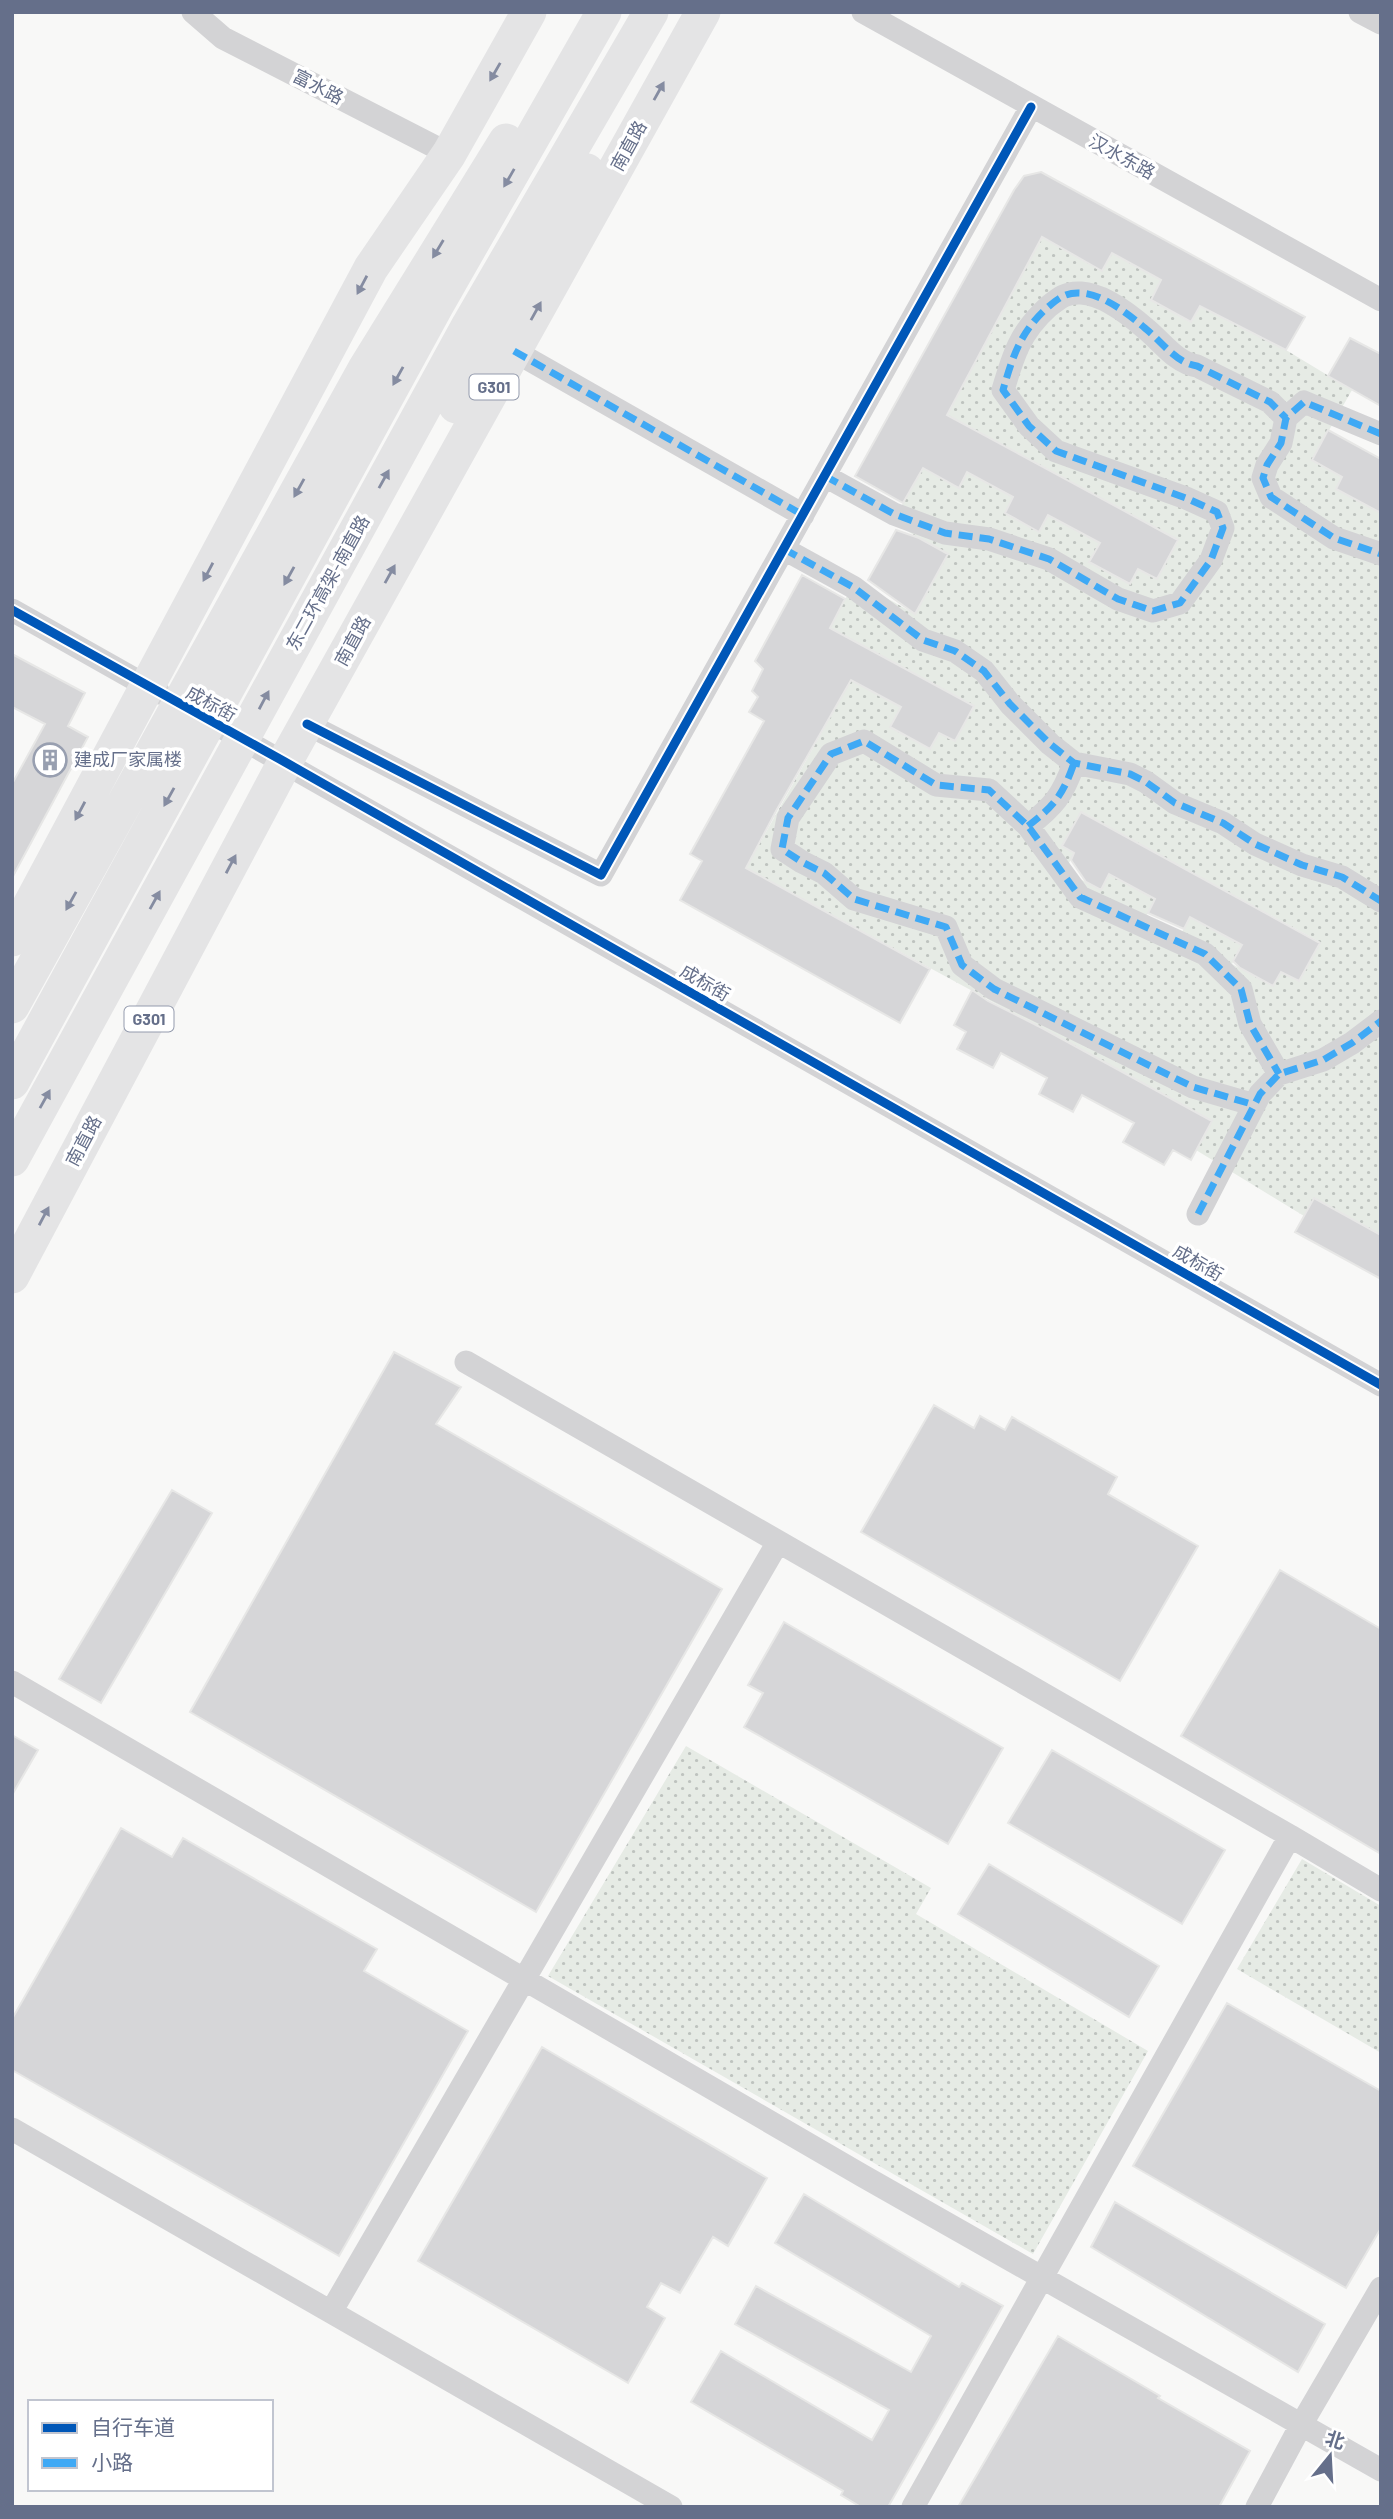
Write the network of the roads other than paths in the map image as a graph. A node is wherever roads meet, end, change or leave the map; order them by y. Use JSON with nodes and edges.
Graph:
{"nodes":[{"id":1,"x":193,"y":12,"type":"edge"},
{"id":2,"x":529,"y":12,"type":"edge"},
{"id":3,"x":604,"y":12,"type":"edge"},
{"id":4,"x":651,"y":12,"type":"edge"},
{"id":5,"x":677,"y":12,"type":"edge"},
{"id":6,"x":703,"y":12,"type":"edge"},
{"id":7,"x":863,"y":12,"type":"edge"},
{"id":8,"x":1360,"y":12,"type":"edge"},
{"id":9,"x":1381,"y":23,"type":"edge"},
{"id":10,"x":1031,"y":107,"type":"junction"},
{"id":11,"x":449,"y":154,"type":"junction"},
{"id":12,"x":1381,"y":300,"type":"edge"},
{"id":13,"x":514,"y":351,"type":"junction"},
{"id":14,"x":1286,"y":418,"type":"junction"},
{"id":15,"x":1381,"y":434,"type":"edge"},
{"id":16,"x":825,"y":475,"type":"junction"},
{"id":17,"x":803,"y":515,"type":"junction"},
{"id":18,"x":784,"y":549,"type":"junction"},
{"id":19,"x":1381,"y":554,"type":"edge"},
{"id":20,"x":12,"y":610,"type":"edge"},
{"id":21,"x":146,"y":686,"type":"junction"},
{"id":22,"x":307,"y":724,"type":"junction"},
{"id":23,"x":285,"y":762,"type":"junction"},
{"id":24,"x":1074,"y":763,"type":"junction"},
{"id":25,"x":1028,"y":826,"type":"junction"},
{"id":26,"x":1381,"y":901,"type":"edge"},
{"id":27,"x":12,"y":939,"type":"edge"},
{"id":28,"x":12,"y":1006,"type":"edge"},
{"id":29,"x":1381,"y":1021,"type":"edge"},
{"id":30,"x":1279,"y":1074,"type":"junction"},
{"id":31,"x":12,"y":1082,"type":"edge"},
{"id":32,"x":1248,"y":1103,"type":"dead end"},
{"id":33,"x":12,"y":1159,"type":"edge"},
{"id":34,"x":1198,"y":1214,"type":"dead end"},
{"id":35,"x":12,"y":1276,"type":"edge"},
{"id":36,"x":466,"y":1362,"type":"dead end"},
{"id":37,"x":1381,"y":1385,"type":"edge"},
{"id":38,"x":778,"y":1542,"type":"junction"},
{"id":39,"x":12,"y":1682,"type":"edge"},
{"id":40,"x":1290,"y":1836,"type":"junction"},
{"id":41,"x":1381,"y":1890,"type":"edge"},
{"id":42,"x":525,"y":1981,"type":"junction"},
{"id":43,"x":12,"y":2129,"type":"edge"},
{"id":44,"x":1042,"y":2278,"type":"junction"},
{"id":45,"x":1381,"y":2288,"type":"edge"},
{"id":46,"x":331,"y":2312,"type":"junction"},
{"id":47,"x":1301,"y":2425,"type":"junction"},
{"id":48,"x":1381,"y":2470,"type":"edge"},
{"id":49,"x":671,"y":2507,"type":"edge"},
{"id":50,"x":913,"y":2507,"type":"edge"},
{"id":51,"x":1257,"y":2507,"type":"edge"}],
"edges":[{"from":1,"to":11,"type":"street","name":"富水路"},
{"from":2,"to":11,"type":"highway","one_way":true},
{"from":3,"to":28,"type":"highway","one_way":true},
{"from":3,"to":31,"type":"highway","one_way":true},
{"from":33,"to":4,"type":"highway","name":"东二环高架-南直路","one_way":true},
{"from":5,"to":22,"type":"highway"},
{"from":13,"to":6,"type":"highway","name":"南直路","number":"G301","one_way":true},
{"from":7,"to":10,"type":"street","name":"汉水东路"},
{"from":8,"to":9,"type":"street"},
{"from":10,"to":12,"type":"street","name":"汉水东路"},
{"from":10,"to":16,"type":"street"},
{"from":11,"to":21,"type":"highway","one_way":true},
{"from":13,"to":17,"type":"street"},
{"from":22,"to":13,"type":"highway","name":"南直路","number":"G301","one_way":true},
{"from":14,"to":15,"type":"street"},
{"from":14,"to":16,"type":"street"},
{"from":14,"to":19,"type":"street"},
{"from":16,"to":17,"type":"street"},
{"from":17,"to":18,"type":"street"},
{"from":18,"to":22,"type":"street"},
{"from":18,"to":24,"type":"street"},
{"from":20,"to":21,"type":"street","name":"成标街"},
{"from":21,"to":23,"type":"street","name":"成标街"},
{"from":21,"to":27,"type":"highway","one_way":true},
{"from":22,"to":23,"type":"highway","name":"南直路","number":"G301"},
{"from":35,"to":23,"type":"highway","name":"南直路","number":"G301","one_way":true},
{"from":23,"to":37,"type":"street","name":"成标街"},
{"from":24,"to":25,"type":"street"},
{"from":24,"to":26,"type":"street"},
{"from":25,"to":30,"type":"street"},
{"from":25,"to":32,"type":"street"},
{"from":29,"to":30,"type":"street"},
{"from":30,"to":34,"type":"street"},
{"from":36,"to":38,"type":"street"},
{"from":38,"to":40,"type":"street"},
{"from":38,"to":42,"type":"street"},
{"from":39,"to":42,"type":"street"},
{"from":40,"to":41,"type":"street"},
{"from":40,"to":44,"type":"street"},
{"from":42,"to":44,"type":"street"},
{"from":42,"to":46,"type":"street"},
{"from":43,"to":46,"type":"street"},
{"from":44,"to":47,"type":"street"},
{"from":44,"to":50,"type":"street"},
{"from":45,"to":47,"type":"street"},
{"from":46,"to":49,"type":"street"},
{"from":47,"to":48,"type":"street"},
{"from":47,"to":51,"type":"street"}]}
